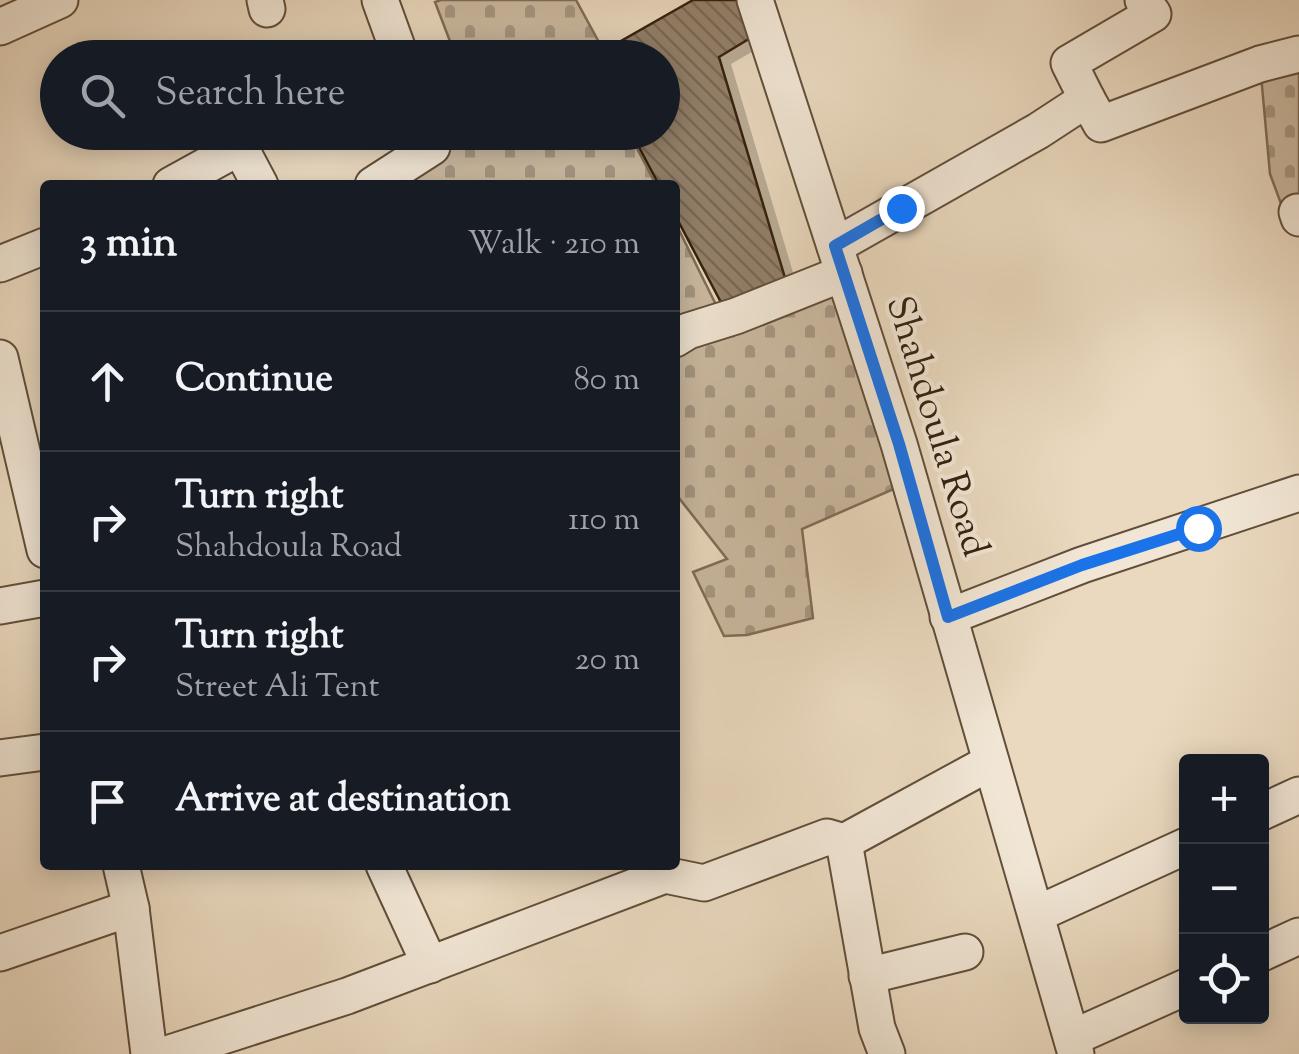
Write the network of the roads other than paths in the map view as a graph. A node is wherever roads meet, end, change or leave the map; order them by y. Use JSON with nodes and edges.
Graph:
{"nodes":[{"id":1,"x":60,"y":0,"type":"edge"},
{"id":2,"x":380,"y":0,"type":"edge"},
{"id":3,"x":755,"y":0,"type":"edge"},
{"id":4,"x":1143,"y":0,"type":"edge"},
{"id":5,"x":0,"y":27,"type":"edge"},
{"id":6,"x":394,"y":40,"type":"edge"},
{"id":7,"x":1299,"y":54,"type":"edge"},
{"id":8,"x":1087,"y":100,"type":"junction"},
{"id":9,"x":221,"y":150,"type":"edge"},
{"id":10,"x":241,"y":150,"type":"edge"},
{"id":11,"x":427,"y":150,"type":"edge"},
{"id":12,"x":178,"y":180,"type":"edge"},
{"id":13,"x":257,"y":180,"type":"edge"},
{"id":14,"x":381,"y":180,"type":"edge"},
{"id":15,"x":40,"y":248,"type":"edge"},
{"id":16,"x":839,"y":260,"type":"junction"},
{"id":17,"x":0,"y":264,"type":"edge"},
{"id":18,"x":680,"y":336,"type":"edge"},
{"id":19,"x":0,"y":358,"type":"edge"},
{"id":20,"x":1299,"y":493,"type":"edge"},
{"id":21,"x":39,"y":500,"type":"edge"},
{"id":22,"x":40,"y":599,"type":"edge"},
{"id":23,"x":0,"y":606,"type":"edge"},
{"id":24,"x":948,"y":617,"type":"junction"},
{"id":25,"x":40,"y":753,"type":"edge"},
{"id":26,"x":0,"y":758,"type":"edge"},
{"id":27,"x":991,"y":762,"type":"junction"},
{"id":28,"x":1299,"y":795,"type":"edge"},
{"id":29,"x":1269,"y":809,"type":"edge"},
{"id":30,"x":844,"y":842,"type":"junction"},
{"id":31,"x":1179,"y":849,"type":"edge"},
{"id":32,"x":122,"y":870,"type":"edge"},
{"id":33,"x":386,"y":870,"type":"edge"},
{"id":34,"x":664,"y":870,"type":"edge"},
{"id":35,"x":131,"y":908,"type":"junction"},
{"id":36,"x":1038,"y":914,"type":"junction"},
{"id":37,"x":1299,"y":936,"type":"edge"},
{"id":38,"x":1269,"y":950,"type":"edge"},
{"id":39,"x":964,"y":952,"type":"dead end"},
{"id":40,"x":0,"y":953,"type":"edge"},
{"id":41,"x":430,"y":964,"type":"junction"},
{"id":42,"x":867,"y":976,"type":"junction"},
{"id":43,"x":1179,"y":991,"type":"edge"},
{"id":44,"x":1074,"y":1046,"type":"edge"},
{"id":45,"x":149,"y":1054,"type":"edge"},
{"id":46,"x":167,"y":1054,"type":"edge"},
{"id":47,"x":886,"y":1054,"type":"edge"}],
"edges":[{"from":1,"to":5,"type":"street"},
{"from":2,"to":6,"type":"street"},
{"from":3,"to":16,"type":"street","name":"Shahdoula Road"},
{"from":4,"to":8,"type":"street"},
{"from":7,"to":8,"type":"street"},
{"from":8,"to":16,"type":"street"},
{"from":9,"to":12,"type":"street"},
{"from":10,"to":13,"type":"street"},
{"from":11,"to":14,"type":"street"},
{"from":15,"to":17,"type":"street"},
{"from":16,"to":18,"type":"street"},
{"from":16,"to":24,"type":"street","name":"Shahdoula Road"},
{"from":19,"to":21,"type":"street"},
{"from":20,"to":24,"type":"street"},
{"from":22,"to":23,"type":"street"},
{"from":24,"to":27,"type":"street","name":"Shahdoula Road"},
{"from":25,"to":26,"type":"street"},
{"from":27,"to":30,"type":"street"},
{"from":27,"to":36,"type":"street","name":"Shahdoula Road"},
{"from":28,"to":29,"type":"street"},
{"from":30,"to":34,"type":"street"},
{"from":30,"to":42,"type":"street"},
{"from":31,"to":36,"type":"street"},
{"from":32,"to":35,"type":"street"},
{"from":33,"to":41,"type":"street"},
{"from":34,"to":41,"type":"street"},
{"from":35,"to":40,"type":"street"},
{"from":35,"to":45,"type":"street"},
{"from":36,"to":44,"type":"street","name":"Shahdoula Road"},
{"from":37,"to":38,"type":"street"},
{"from":39,"to":42,"type":"street"},
{"from":41,"to":46,"type":"street"},
{"from":42,"to":47,"type":"street"},
{"from":43,"to":44,"type":"street"}]}
